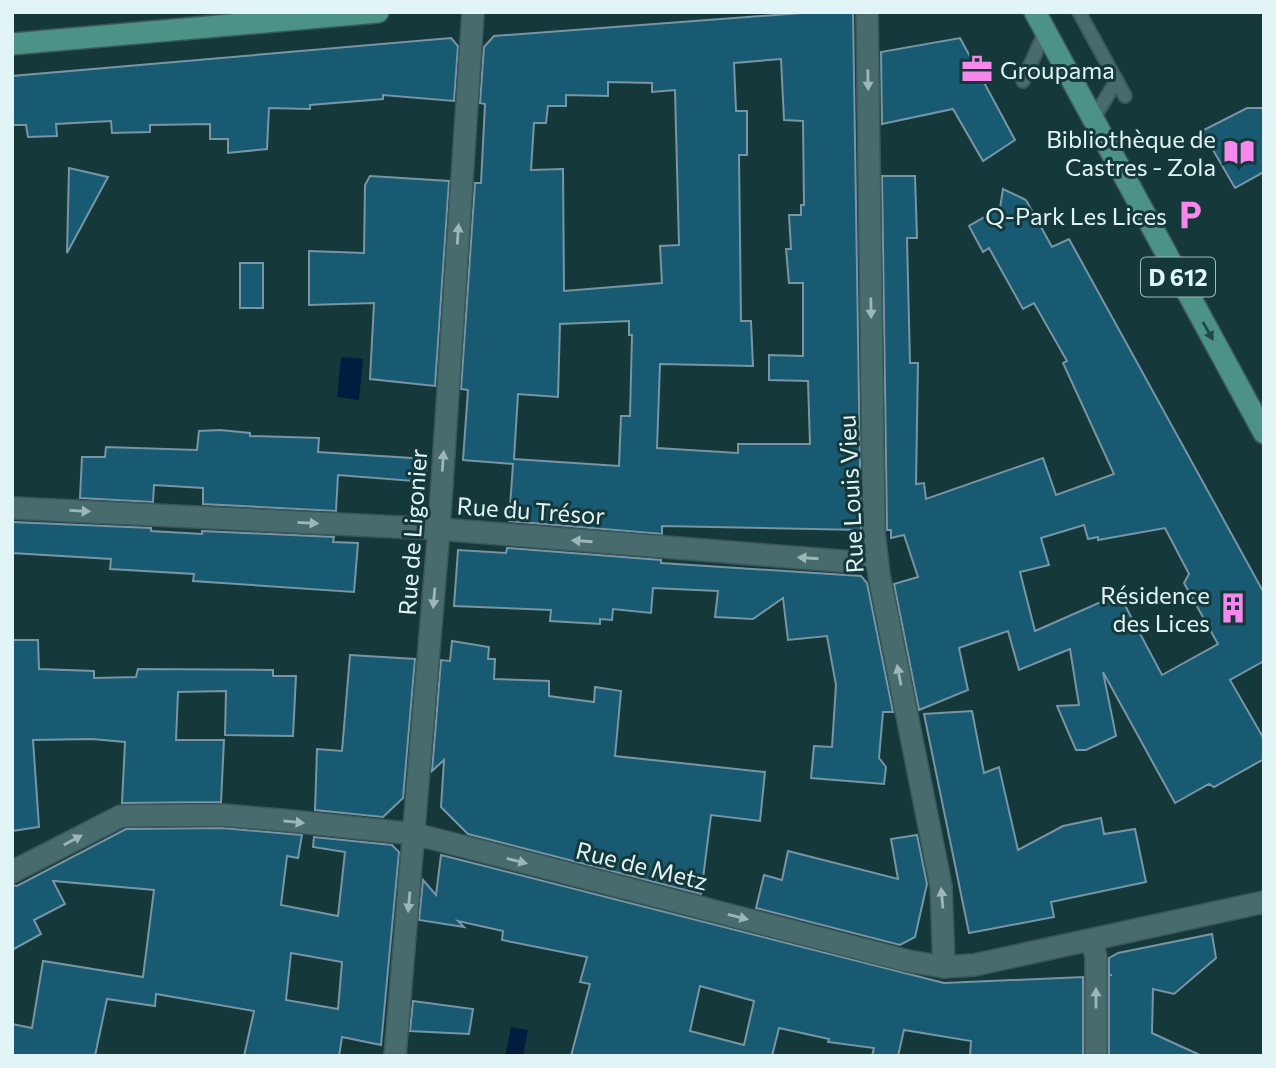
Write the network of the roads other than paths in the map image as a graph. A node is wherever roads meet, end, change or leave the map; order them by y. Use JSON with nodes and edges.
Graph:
{"nodes":[{"id":1,"x":378,"y":12,"type":"edge"},
{"id":2,"x":473,"y":12,"type":"edge"},
{"id":3,"x":867,"y":12,"type":"edge"},
{"id":4,"x":1035,"y":12,"type":"edge"},
{"id":5,"x":1079,"y":12,"type":"edge"},
{"id":6,"x":1045,"y":32,"type":"junction"},
{"id":7,"x":12,"y":44,"type":"edge"},
{"id":8,"x":1117,"y":80,"type":"junction"},
{"id":9,"x":1023,"y":81,"type":"dead end"},
{"id":10,"x":1125,"y":96,"type":"dead end"},
{"id":11,"x":1092,"y":121,"type":"junction"},
{"id":12,"x":1263,"y":429,"type":"edge"},
{"id":13,"x":12,"y":508,"type":"edge"},
{"id":14,"x":439,"y":530,"type":"junction"},
{"id":15,"x":876,"y":559,"type":"junction"},
{"id":16,"x":415,"y":834,"type":"junction"},
{"id":17,"x":12,"y":872,"type":"edge"},
{"id":18,"x":1264,"y":902,"type":"edge"},
{"id":19,"x":1092,"y":940,"type":"junction"},
{"id":20,"x":944,"y":967,"type":"junction"},
{"id":21,"x":395,"y":1056,"type":"edge"},
{"id":22,"x":1096,"y":1056,"type":"edge"}],
"edges":[{"from":1,"to":7,"type":"main road"},
{"from":14,"to":2,"type":"street","name":"Rue de Ligonier","one_way":true},
{"from":3,"to":15,"type":"street","name":"Rue Louis Vieu","one_way":true},
{"from":4,"to":6,"type":"main road","number":"D 612"},
{"from":5,"to":8,"type":"lane"},
{"from":6,"to":9,"type":"lane"},
{"from":6,"to":11,"type":"main road","number":"D 612"},
{"from":8,"to":10,"type":"lane"},
{"from":8,"to":11,"type":"lane"},
{"from":11,"to":12,"type":"main road","number":"D 612","one_way":true},
{"from":13,"to":14,"type":"street","name":"Rue du Trésor","one_way":true},
{"from":15,"to":14,"type":"street","name":"Rue du Trésor","one_way":true},
{"from":14,"to":16,"type":"street","name":"Rue de Ligonier","one_way":true},
{"from":20,"to":15,"type":"street","name":"Rue Louis Vieu","one_way":true},
{"from":17,"to":16,"type":"street","name":"Rue de Metz","one_way":true},
{"from":16,"to":20,"type":"street","name":"Rue de Metz","one_way":true},
{"from":16,"to":21,"type":"street","name":"Rue de Ligonier","one_way":true},
{"from":18,"to":19,"type":"street","name":"Rue de Metz"},
{"from":19,"to":20,"type":"street","name":"Rue de Metz"},
{"from":22,"to":19,"type":"street","one_way":true}]}
